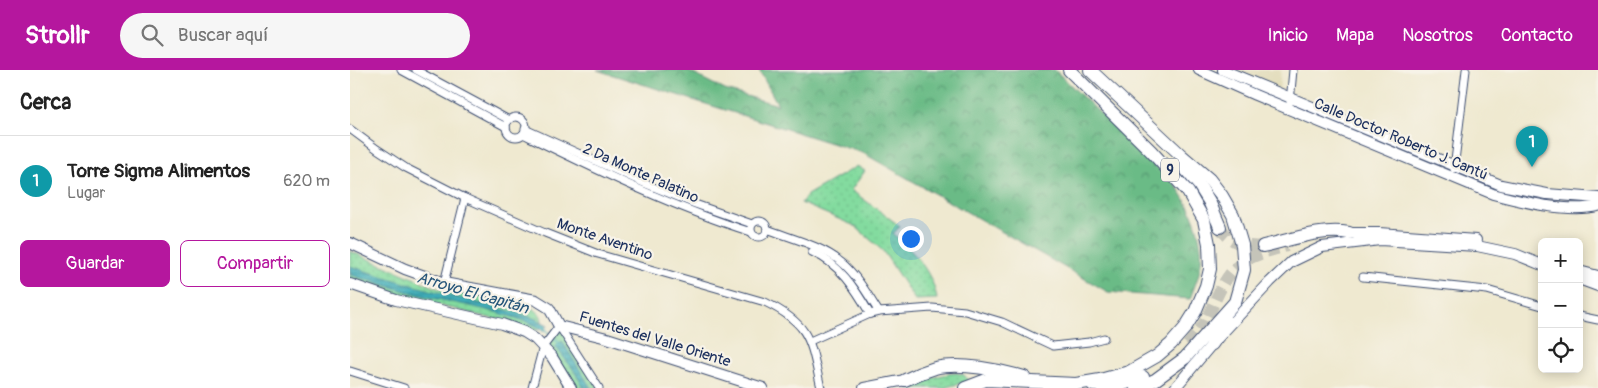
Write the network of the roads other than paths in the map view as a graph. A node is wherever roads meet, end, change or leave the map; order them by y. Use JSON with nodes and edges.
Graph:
{"nodes":[{"id":1,"x":401,"y":70,"type":"edge"},
{"id":2,"x":416,"y":70,"type":"edge"},
{"id":3,"x":1069,"y":70,"type":"edge"},
{"id":4,"x":1090,"y":70,"type":"edge"},
{"id":5,"x":1199,"y":70,"type":"edge"},
{"id":6,"x":1223,"y":70,"type":"edge"},
{"id":7,"x":1293,"y":70,"type":"edge"},
{"id":8,"x":1466,"y":70,"type":"edge"},
{"id":9,"x":1289,"y":104,"type":"junction"},
{"id":10,"x":1140,"y":118,"type":"junction"},
{"id":11,"x":508,"y":124,"type":"junction"},
{"id":12,"x":350,"y":129,"type":"edge"},
{"id":13,"x":524,"y":132,"type":"junction"},
{"id":14,"x":1454,"y":166,"type":"junction"},
{"id":15,"x":1452,"y":177,"type":"junction"},
{"id":16,"x":465,"y":198,"type":"junction"},
{"id":17,"x":1598,"y":198,"type":"edge"},
{"id":18,"x":1598,"y":206,"type":"edge"},
{"id":19,"x":752,"y":228,"type":"junction"},
{"id":20,"x":1220,"y":228,"type":"tunnel mouth"},
{"id":21,"x":766,"y":232,"type":"junction"},
{"id":22,"x":1349,"y":233,"type":"junction"},
{"id":23,"x":350,"y":243,"type":"edge"},
{"id":24,"x":1294,"y":244,"type":"tunnel mouth"},
{"id":25,"x":1263,"y":246,"type":"tunnel mouth"},
{"id":26,"x":1538,"y":256,"type":"edge"},
{"id":27,"x":1538,"y":263,"type":"edge"},
{"id":28,"x":1583,"y":272,"type":"edge"},
{"id":29,"x":1363,"y":276,"type":"dead end"},
{"id":30,"x":1598,"y":276,"type":"edge"},
{"id":31,"x":1583,"y":280,"type":"edge"},
{"id":32,"x":444,"y":283,"type":"junction"},
{"id":33,"x":350,"y":284,"type":"edge"},
{"id":34,"x":1598,"y":286,"type":"edge"},
{"id":35,"x":1235,"y":302,"type":"junction"},
{"id":36,"x":1538,"y":305,"type":"edge"},
{"id":37,"x":879,"y":312,"type":"junction"},
{"id":38,"x":870,"y":314,"type":"junction"},
{"id":39,"x":1583,"y":317,"type":"edge"},
{"id":40,"x":1598,"y":320,"type":"edge"},
{"id":41,"x":559,"y":326,"type":"junction"},
{"id":42,"x":1104,"y":338,"type":"dead end"},
{"id":43,"x":810,"y":341,"type":"junction"},
{"id":44,"x":1212,"y":344,"type":"junction"},
{"id":45,"x":1188,"y":345,"type":"tunnel mouth"},
{"id":46,"x":543,"y":347,"type":"junction"},
{"id":47,"x":350,"y":371,"type":"edge"},
{"id":48,"x":1048,"y":383,"type":"junction"},
{"id":49,"x":902,"y":384,"type":"edge"},
{"id":50,"x":1076,"y":384,"type":"junction"},
{"id":51,"x":877,"y":387,"type":"edge"},
{"id":52,"x":404,"y":388,"type":"edge"},
{"id":53,"x":532,"y":388,"type":"edge"},
{"id":54,"x":571,"y":388,"type":"edge"},
{"id":55,"x":599,"y":388,"type":"edge"},
{"id":56,"x":763,"y":388,"type":"edge"},
{"id":57,"x":821,"y":388,"type":"edge"},
{"id":58,"x":864,"y":388,"type":"edge"},
{"id":59,"x":965,"y":388,"type":"edge"},
{"id":60,"x":1136,"y":388,"type":"edge"},
{"id":61,"x":1175,"y":388,"type":"edge"}],
"edges":[{"from":1,"to":11,"type":"street"},
{"from":2,"to":11,"type":"street"},
{"from":3,"to":50,"type":"highway","number":"9"},
{"from":4,"to":10,"type":"highway","number":"9"},
{"from":5,"to":9,"type":"street","name":"Calle Doctor Roberto J. Cantú"},
{"from":6,"to":9,"type":"street","name":"Calle Doctor Roberto J. Cantú"},
{"from":7,"to":9,"type":"street"},
{"from":8,"to":14,"type":"street"},
{"from":9,"to":14,"type":"street","name":"Calle Doctor Roberto J. Cantú"},
{"from":9,"to":15,"type":"street","name":"Calle Doctor Roberto J. Cantú"},
{"from":10,"to":20,"type":"highway"},
{"from":10,"to":35,"type":"highway","number":"9"},
{"from":11,"to":13,"type":"street"},
{"from":11,"to":13,"type":"street"},
{"from":12,"to":16,"type":"street","name":"Monte Aventino"},
{"from":13,"to":19,"type":"street","name":"2 Da Monte Palatino"},
{"from":14,"to":15,"type":"street"},
{"from":14,"to":17,"type":"street","name":"Calle Doctor Roberto J. Cantú"},
{"from":15,"to":18,"type":"street","name":"Calle Doctor Roberto J. Cantú"},
{"from":16,"to":32,"type":"street"},
{"from":16,"to":43,"type":"street","name":"Monte Aventino"},
{"from":19,"to":21,"type":"street"},
{"from":19,"to":21,"type":"street"},
{"from":21,"to":37,"type":"street"},
{"from":21,"to":38,"type":"street"},
{"from":22,"to":24,"type":"highway"},
{"from":22,"to":25,"type":"highway"},
{"from":22,"to":26,"type":"street"},
{"from":23,"to":32,"type":"street","name":"Fuentes del Valle Oriente"},
{"from":27,"to":44,"type":"street"},
{"from":28,"to":30,"type":"street"},
{"from":29,"to":36,"type":"street"},
{"from":31,"to":34,"type":"street"},
{"from":32,"to":41,"type":"street","name":"Fuentes del Valle Oriente"},
{"from":33,"to":46,"type":"street"},
{"from":35,"to":44,"type":"highway"},
{"from":35,"to":60,"type":"highway","number":"9"},
{"from":37,"to":38,"type":"street"},
{"from":37,"to":42,"type":"street"},
{"from":38,"to":43,"type":"street"},
{"from":39,"to":40,"type":"street"},
{"from":41,"to":46,"type":"street"},
{"from":41,"to":55,"type":"street"},
{"from":41,"to":56,"type":"street","name":"Fuentes del Valle Oriente"},
{"from":43,"to":57,"type":"street","name":"Monte Aventino"},
{"from":44,"to":61,"type":"street"},
{"from":45,"to":50,"type":"highway"},
{"from":46,"to":53,"type":"street"},
{"from":46,"to":54,"type":"street"},
{"from":47,"to":52,"type":"street"},
{"from":48,"to":49,"type":"highway"},
{"from":48,"to":50,"type":"highway","number":"9"},
{"from":48,"to":59,"type":"highway","number":"9"},
{"from":49,"to":51,"type":"street"},
{"from":51,"to":58,"type":"street"}]}
